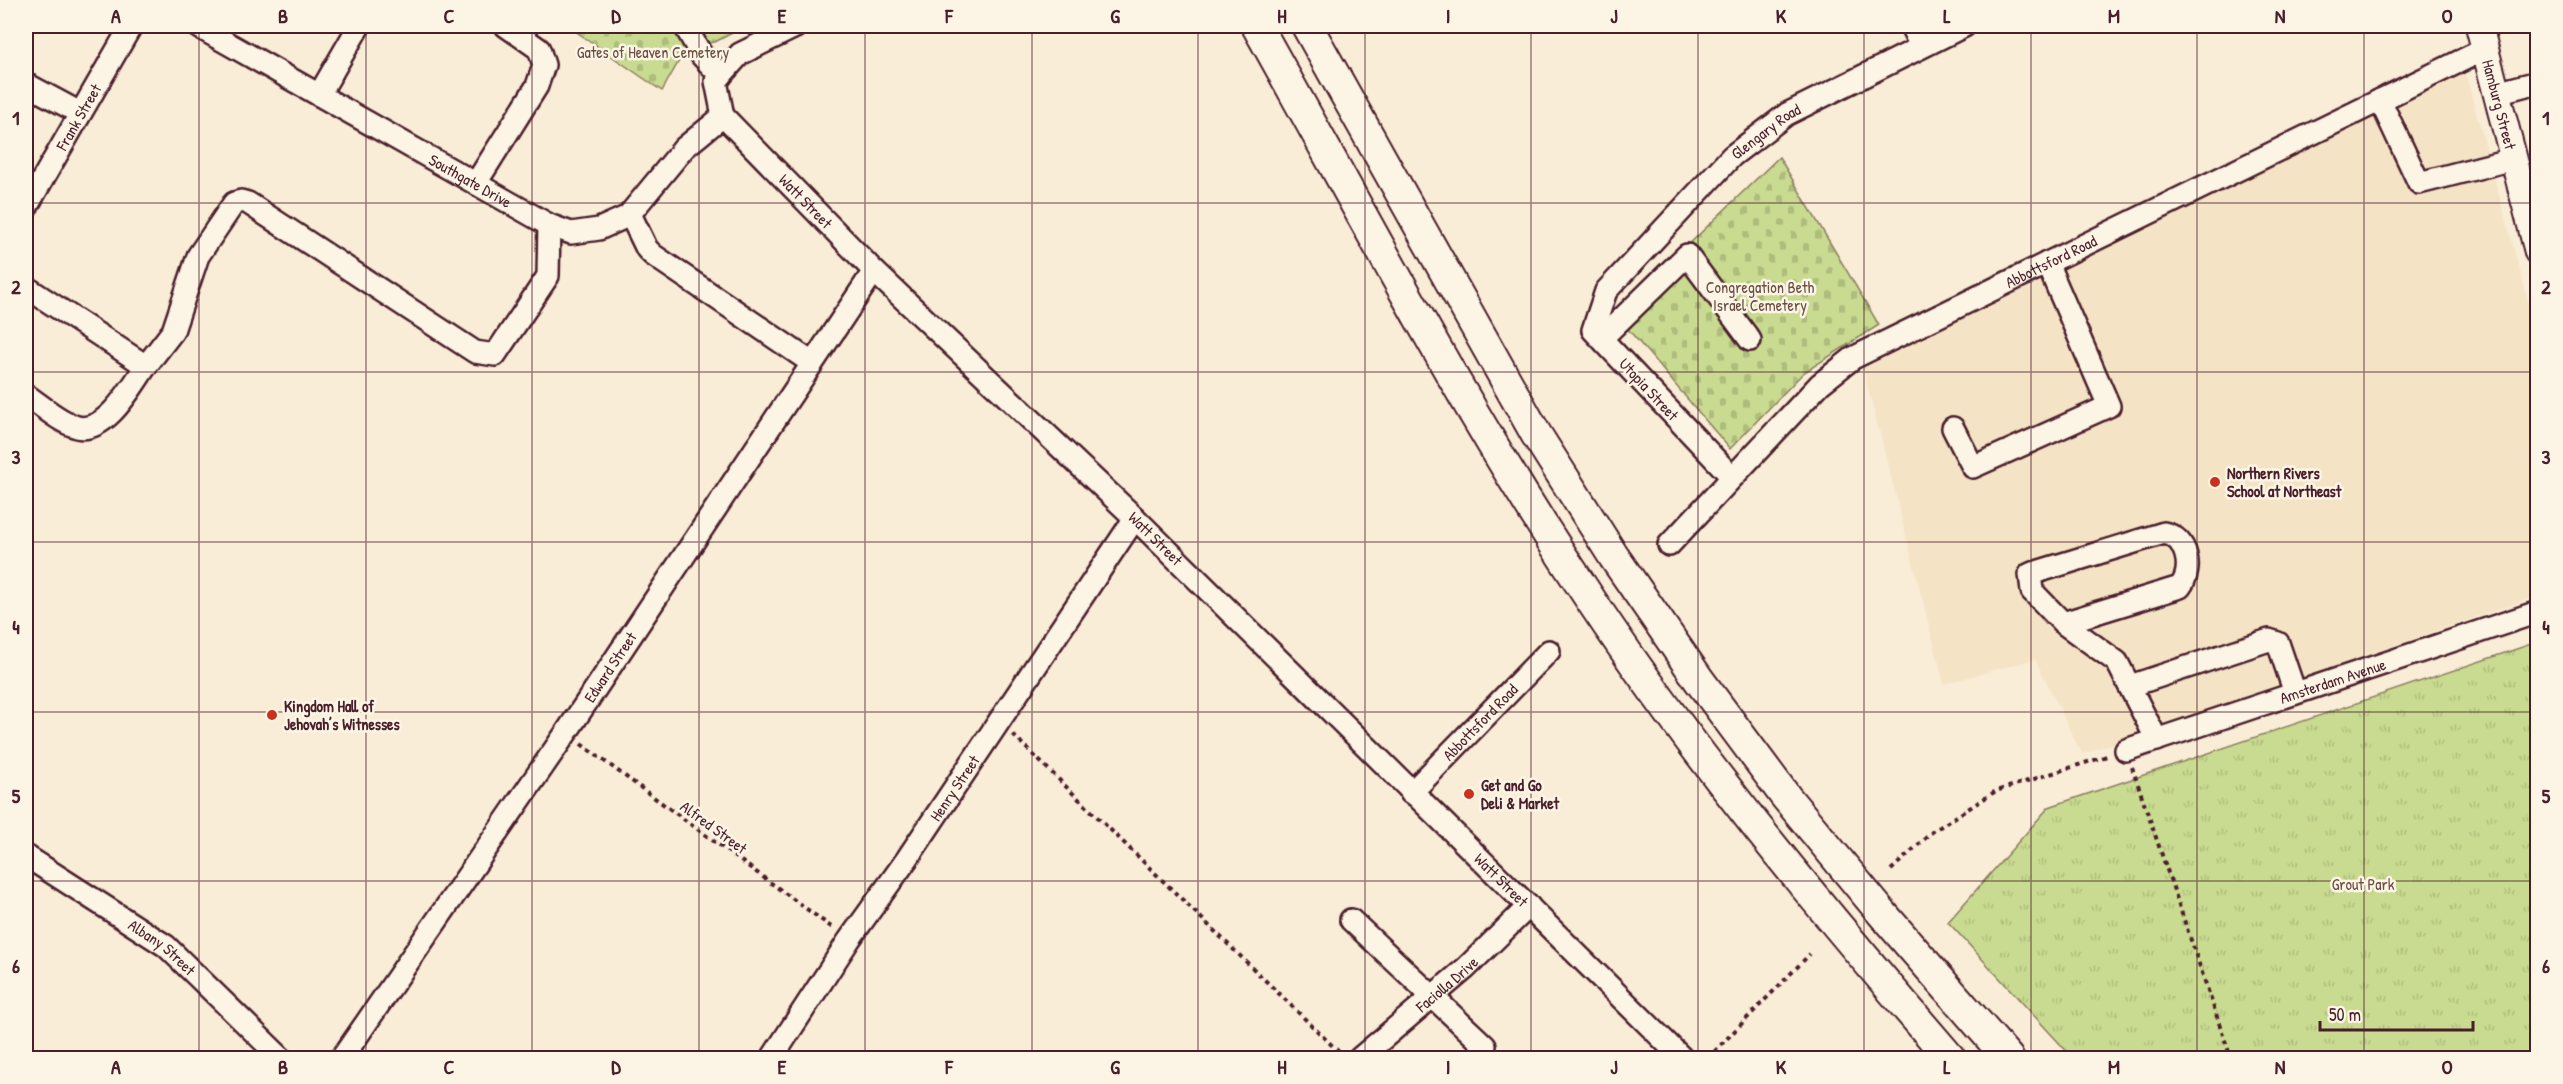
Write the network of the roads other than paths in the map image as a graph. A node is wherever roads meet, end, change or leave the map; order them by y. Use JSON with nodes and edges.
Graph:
{"nodes":[{"id":1,"x":197,"y":26,"type":"edge"},
{"id":2,"x":360,"y":26,"type":"edge"},
{"id":3,"x":506,"y":26,"type":"edge"},
{"id":4,"x":685,"y":26,"type":"edge"},
{"id":5,"x":798,"y":26,"type":"edge"},
{"id":6,"x":1257,"y":26,"type":"edge"},
{"id":7,"x":1307,"y":26,"type":"edge"},
{"id":8,"x":1911,"y":26,"type":"edge"},
{"id":9,"x":1964,"y":26,"type":"edge"},
{"id":10,"x":126,"y":27,"type":"edge"},
{"id":11,"x":2482,"y":37,"type":"edge"},
{"id":12,"x":1921,"y":46,"type":"junction"},
{"id":13,"x":721,"y":76,"type":"junction"},
{"id":14,"x":2538,"y":82,"type":"edge"},
{"id":15,"x":26,"y":84,"type":"edge"},
{"id":16,"x":2496,"y":93,"type":"junction"},
{"id":17,"x":320,"y":95,"type":"junction"},
{"id":18,"x":2380,"y":100,"type":"junction"},
{"id":19,"x":80,"y":114,"type":"junction"},
{"id":20,"x":723,"y":116,"type":"junction"},
{"id":21,"x":2513,"y":159,"type":"junction"},
{"id":22,"x":476,"y":183,"type":"junction"},
{"id":23,"x":26,"y":208,"type":"edge"},
{"id":24,"x":630,"y":214,"type":"junction"},
{"id":25,"x":549,"y":225,"type":"junction"},
{"id":26,"x":2538,"y":252,"type":"edge"},
{"id":27,"x":2047,"y":263,"type":"junction"},
{"id":28,"x":874,"y":271,"type":"junction"},
{"id":29,"x":26,"y":287,"type":"edge"},
{"id":30,"x":1602,"y":338,"type":"junction"},
{"id":31,"x":1750,"y":340,"type":"dead end"},
{"id":32,"x":812,"y":363,"type":"junction"},
{"id":33,"x":146,"y":366,"type":"junction"},
{"id":34,"x":26,"y":395,"type":"edge"},
{"id":35,"x":1953,"y":428,"type":"dead end"},
{"id":36,"x":1732,"y":477,"type":"junction"},
{"id":37,"x":1135,"y":518,"type":"junction"},
{"id":38,"x":1669,"y":545,"type":"dead end"},
{"id":39,"x":2538,"y":612,"type":"edge"},
{"id":40,"x":2062,"y":623,"type":"junction"},
{"id":41,"x":1549,"y":651,"type":"dead end"},
{"id":42,"x":2130,"y":686,"type":"junction"},
{"id":43,"x":2295,"y":693,"type":"junction"},
{"id":44,"x":2157,"y":740,"type":"junction"},
{"id":45,"x":2126,"y":750,"type":"road end"},
{"id":46,"x":1411,"y":793,"type":"junction"},
{"id":47,"x":26,"y":856,"type":"edge"},
{"id":48,"x":1528,"y":906,"type":"junction"},
{"id":49,"x":1351,"y":920,"type":"dead end"},
{"id":50,"x":1434,"y":996,"type":"junction"},
{"id":51,"x":1485,"y":1046,"type":"dead end"},
{"id":52,"x":277,"y":1057,"type":"edge"},
{"id":53,"x":342,"y":1059,"type":"edge"},
{"id":54,"x":772,"y":1059,"type":"edge"},
{"id":55,"x":1360,"y":1059,"type":"edge"},
{"id":56,"x":1682,"y":1059,"type":"edge"},
{"id":57,"x":1950,"y":1059,"type":"edge"},
{"id":58,"x":2008,"y":1059,"type":"edge"}],
"edges":[{"from":1,"to":17,"type":"street","name":"Southgate Drive"},
{"from":2,"to":17,"type":"street"},
{"from":3,"to":22,"type":"street"},
{"from":4,"to":13,"type":"street"},
{"from":5,"to":13,"type":"street"},
{"from":6,"to":57,"type":"highway"},
{"from":7,"to":58,"type":"highway"},
{"from":8,"to":12,"type":"street"},
{"from":9,"to":12,"type":"street","name":"Glengary Road"},
{"from":10,"to":19,"type":"street","name":"Frank Street"},
{"from":11,"to":16,"type":"main road","name":"Hamburg Street"},
{"from":11,"to":18,"type":"street","name":"Abbottsford Road"},
{"from":12,"to":30,"type":"street","name":"Glengary Road"},
{"from":13,"to":20,"type":"street"},
{"from":14,"to":16,"type":"street"},
{"from":15,"to":19,"type":"street"},
{"from":16,"to":21,"type":"main road","name":"Hamburg Street"},
{"from":17,"to":22,"type":"street","name":"Southgate Drive"},
{"from":18,"to":21,"type":"street"},
{"from":18,"to":27,"type":"street","name":"Abbottsford Road"},
{"from":19,"to":23,"type":"street","name":"Frank Street"},
{"from":20,"to":24,"type":"street","name":"Southgate Drive"},
{"from":20,"to":28,"type":"street","name":"Watt Street"},
{"from":21,"to":26,"type":"main road","name":"Hamburg Street"},
{"from":22,"to":25,"type":"street","name":"Southgate Drive"},
{"from":24,"to":25,"type":"street","name":"Southgate Drive"},
{"from":24,"to":32,"type":"street"},
{"from":25,"to":33,"type":"street"},
{"from":27,"to":35,"type":"street"},
{"from":27,"to":36,"type":"street","name":"Abbottsford Road"},
{"from":28,"to":32,"type":"street","name":"Edward Street"},
{"from":28,"to":37,"type":"street","name":"Watt Street"},
{"from":29,"to":33,"type":"street"},
{"from":30,"to":31,"type":"street"},
{"from":30,"to":36,"type":"street","name":"Utopia Street"},
{"from":32,"to":53,"type":"street","name":"Edward Street"},
{"from":33,"to":34,"type":"street"},
{"from":36,"to":38,"type":"street","name":"Abbottsford Road"},
{"from":37,"to":46,"type":"street","name":"Watt Street"},
{"from":37,"to":54,"type":"street","name":"Henry Street"},
{"from":39,"to":43,"type":"street","name":"Amsterdam Avenue"},
{"from":40,"to":40,"type":"street"},
{"from":40,"to":42,"type":"street"},
{"from":41,"to":46,"type":"street","name":"Abbottsford Road"},
{"from":42,"to":43,"type":"street"},
{"from":42,"to":44,"type":"street"},
{"from":43,"to":44,"type":"street","name":"Amsterdam Avenue"},
{"from":44,"to":45,"type":"street","name":"Amsterdam Avenue"},
{"from":46,"to":48,"type":"street","name":"Watt Street"},
{"from":47,"to":52,"type":"street","name":"Albany Street"},
{"from":48,"to":50,"type":"street","name":"Faciolla Drive"},
{"from":48,"to":56,"type":"street","name":"Watt Street"},
{"from":49,"to":50,"type":"street"},
{"from":50,"to":51,"type":"street"},
{"from":50,"to":55,"type":"street","name":"Faciolla Drive"}]}
